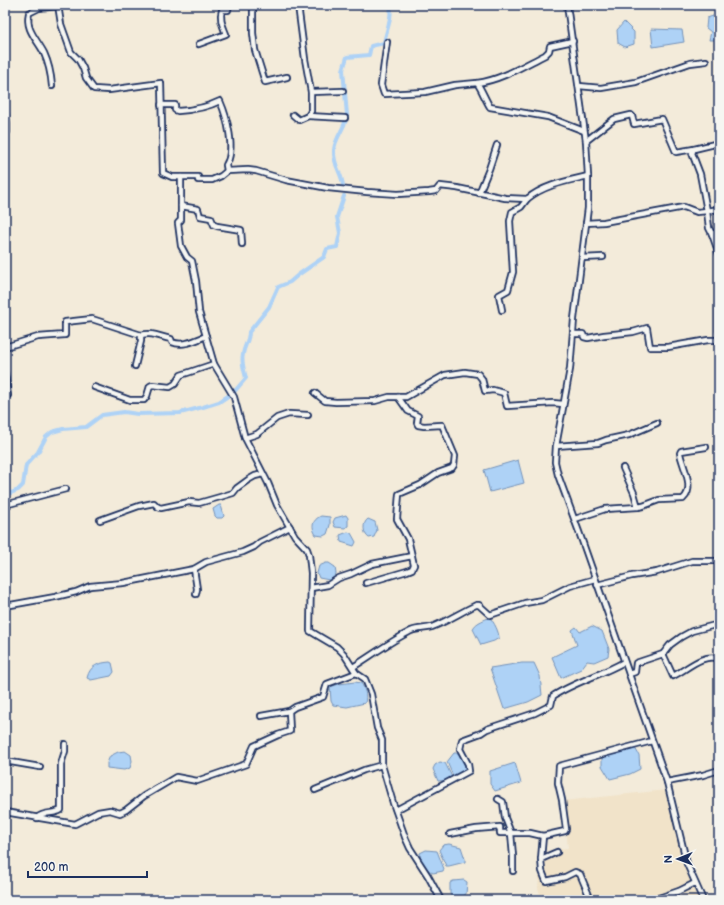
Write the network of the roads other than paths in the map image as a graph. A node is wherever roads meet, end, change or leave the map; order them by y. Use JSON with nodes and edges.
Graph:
{"nodes":[{"id":1,"x":229,"y":5,"type":"edge"},
{"id":2,"x":253,"y":5,"type":"edge"},
{"id":3,"x":298,"y":5,"type":"edge"},
{"id":4,"x":567,"y":5,"type":"edge"},
{"id":5,"x":58,"y":6,"type":"edge"},
{"id":6,"x":573,"y":41,"type":"junction"},
{"id":7,"x":387,"y":42,"type":"dead end"},
{"id":8,"x":199,"y":44,"type":"dead end"},
{"id":9,"x":706,"y":61,"type":"dead end"},
{"id":10,"x":287,"y":77,"type":"dead end"},
{"id":11,"x":477,"y":83,"type":"junction"},
{"id":12,"x":52,"y":86,"type":"dead end"},
{"id":13,"x":579,"y":86,"type":"junction"},
{"id":14,"x":343,"y":91,"type":"dead end"},
{"id":15,"x":311,"y":92,"type":"junction"},
{"id":16,"x":161,"y":105,"type":"junction"},
{"id":17,"x":5,"y":112,"type":"edge"},
{"id":18,"x":292,"y":115,"type":"dead end"},
{"id":19,"x":308,"y":116,"type":"junction"},
{"id":20,"x":345,"y":118,"type":"dead end"},
{"id":21,"x":584,"y":131,"type":"junction"},
{"id":22,"x":5,"y":133,"type":"edge"},
{"id":23,"x":586,"y":141,"type":"junction"},
{"id":24,"x":719,"y":143,"type":"edge"},
{"id":25,"x":497,"y":145,"type":"dead end"},
{"id":26,"x":694,"y":149,"type":"junction"},
{"id":27,"x":227,"y":171,"type":"junction"},
{"id":28,"x":588,"y":176,"type":"junction"},
{"id":29,"x":181,"y":177,"type":"junction"},
{"id":30,"x":479,"y":194,"type":"junction"},
{"id":31,"x":527,"y":199,"type":"junction"},
{"id":32,"x":181,"y":206,"type":"junction"},
{"id":33,"x":719,"y":209,"type":"edge"},
{"id":34,"x":707,"y":211,"type":"junction"},
{"id":35,"x":586,"y":223,"type":"junction"},
{"id":36,"x":719,"y":232,"type":"edge"},
{"id":37,"x":712,"y":234,"type":"junction"},
{"id":38,"x":242,"y":244,"type":"dead end"},
{"id":39,"x":719,"y":254,"type":"edge"},
{"id":40,"x":603,"y":257,"type":"dead end"},
{"id":41,"x":582,"y":258,"type":"junction"},
{"id":42,"x":719,"y":306,"type":"edge"},
{"id":43,"x":502,"y":310,"type":"dead end"},
{"id":44,"x":719,"y":330,"type":"edge"},
{"id":45,"x":573,"y":334,"type":"junction"},
{"id":46,"x":141,"y":335,"type":"junction"},
{"id":47,"x":206,"y":336,"type":"junction"},
{"id":48,"x":719,"y":340,"type":"edge"},
{"id":49,"x":5,"y":347,"type":"edge"},
{"id":50,"x":214,"y":364,"type":"junction"},
{"id":51,"x":135,"y":366,"type":"dead end"},
{"id":52,"x":5,"y":374,"type":"edge"},
{"id":53,"x":94,"y":386,"type":"dead end"},
{"id":54,"x":315,"y":392,"type":"dead end"},
{"id":55,"x":5,"y":395,"type":"edge"},
{"id":56,"x":398,"y":397,"type":"junction"},
{"id":57,"x":564,"y":404,"type":"junction"},
{"id":58,"x":308,"y":415,"type":"dead end"},
{"id":59,"x":657,"y":423,"type":"dead end"},
{"id":60,"x":245,"y":438,"type":"junction"},
{"id":61,"x":556,"y":446,"type":"junction"},
{"id":62,"x":706,"y":447,"type":"dead end"},
{"id":63,"x":623,"y":468,"type":"dead end"},
{"id":64,"x":263,"y":474,"type":"junction"},
{"id":65,"x":66,"y":489,"type":"dead end"},
{"id":66,"x":5,"y":504,"type":"edge"},
{"id":67,"x":638,"y":507,"type":"junction"},
{"id":68,"x":575,"y":519,"type":"junction"},
{"id":69,"x":100,"y":520,"type":"dead end"},
{"id":70,"x":290,"y":527,"type":"junction"},
{"id":71,"x":412,"y":556,"type":"junction"},
{"id":72,"x":719,"y":561,"type":"edge"},
{"id":73,"x":194,"y":569,"type":"junction"},
{"id":74,"x":595,"y":579,"type":"junction"},
{"id":75,"x":366,"y":583,"type":"dead end"},
{"id":76,"x":597,"y":585,"type":"junction"},
{"id":77,"x":310,"y":588,"type":"junction"},
{"id":78,"x":196,"y":594,"type":"dead end"},
{"id":79,"x":5,"y":606,"type":"edge"},
{"id":80,"x":719,"y":624,"type":"edge"},
{"id":81,"x":663,"y":654,"type":"junction"},
{"id":82,"x":719,"y":659,"type":"edge"},
{"id":83,"x":624,"y":662,"type":"junction"},
{"id":84,"x":353,"y":667,"type":"junction"},
{"id":85,"x":356,"y":673,"type":"junction"},
{"id":86,"x":629,"y":674,"type":"junction"},
{"id":87,"x":289,"y":711,"type":"junction"},
{"id":88,"x":261,"y":716,"type":"dead end"},
{"id":89,"x":652,"y":741,"type":"junction"},
{"id":90,"x":65,"y":744,"type":"dead end"},
{"id":91,"x":5,"y":761,"type":"edge"},
{"id":92,"x":382,"y":766,"type":"junction"},
{"id":93,"x":40,"y":767,"type":"dead end"},
{"id":94,"x":719,"y":770,"type":"edge"},
{"id":95,"x":667,"y":782,"type":"junction"},
{"id":96,"x":315,"y":790,"type":"dead end"},
{"id":97,"x":498,"y":799,"type":"dead end"},
{"id":98,"x":396,"y":810,"type":"junction"},
{"id":99,"x":5,"y":812,"type":"edge"},
{"id":100,"x":37,"y":818,"type":"junction"},
{"id":101,"x":510,"y":833,"type":"junction"},
{"id":102,"x":450,"y":834,"type":"dead end"},
{"id":103,"x":543,"y":836,"type":"junction"},
{"id":104,"x":558,"y":852,"type":"dead end"},
{"id":105,"x":541,"y":859,"type":"junction"},
{"id":106,"x":513,"y":871,"type":"dead end"},
{"id":107,"x":695,"y":883,"type":"junction"},
{"id":108,"x":441,"y":900,"type":"edge"},
{"id":109,"x":591,"y":900,"type":"edge"},
{"id":110,"x":653,"y":900,"type":"edge"},
{"id":111,"x":703,"y":900,"type":"edge"}],
"edges":[{"from":1,"to":8,"type":"street"},
{"from":2,"to":10,"type":"street"},
{"from":3,"to":15,"type":"street"},
{"from":4,"to":6,"type":"street"},
{"from":5,"to":12,"type":"street"},
{"from":5,"to":16,"type":"street"},
{"from":6,"to":11,"type":"street"},
{"from":6,"to":13,"type":"street"},
{"from":7,"to":11,"type":"street"},
{"from":9,"to":13,"type":"street"},
{"from":11,"to":21,"type":"street"},
{"from":13,"to":21,"type":"street"},
{"from":14,"to":15,"type":"street"},
{"from":15,"to":19,"type":"street"},
{"from":16,"to":27,"type":"street"},
{"from":16,"to":29,"type":"street"},
{"from":17,"to":22,"type":"street"},
{"from":18,"to":19,"type":"street"},
{"from":19,"to":20,"type":"street"},
{"from":21,"to":23,"type":"street"},
{"from":23,"to":26,"type":"street"},
{"from":23,"to":28,"type":"street"},
{"from":24,"to":26,"type":"street"},
{"from":25,"to":30,"type":"street"},
{"from":26,"to":34,"type":"street"},
{"from":27,"to":29,"type":"street"},
{"from":27,"to":30,"type":"street"},
{"from":28,"to":31,"type":"street"},
{"from":28,"to":35,"type":"street"},
{"from":29,"to":32,"type":"street"},
{"from":30,"to":31,"type":"street"},
{"from":31,"to":43,"type":"street"},
{"from":32,"to":38,"type":"street"},
{"from":32,"to":47,"type":"street"},
{"from":33,"to":34,"type":"street"},
{"from":34,"to":35,"type":"street"},
{"from":34,"to":37,"type":"street"},
{"from":35,"to":41,"type":"street"},
{"from":36,"to":37,"type":"street"},
{"from":37,"to":39,"type":"street"},
{"from":40,"to":41,"type":"street"},
{"from":41,"to":45,"type":"street"},
{"from":42,"to":44,"type":"street"},
{"from":45,"to":48,"type":"street"},
{"from":45,"to":57,"type":"street"},
{"from":46,"to":47,"type":"street"},
{"from":46,"to":49,"type":"street"},
{"from":46,"to":51,"type":"street"},
{"from":47,"to":50,"type":"street"},
{"from":50,"to":53,"type":"street"},
{"from":50,"to":60,"type":"street"},
{"from":52,"to":55,"type":"street"},
{"from":54,"to":56,"type":"street"},
{"from":56,"to":57,"type":"street"},
{"from":56,"to":71,"type":"street"},
{"from":57,"to":61,"type":"street"},
{"from":58,"to":60,"type":"street"},
{"from":59,"to":61,"type":"street"},
{"from":60,"to":64,"type":"street"},
{"from":61,"to":68,"type":"street"},
{"from":62,"to":67,"type":"street"},
{"from":63,"to":67,"type":"street"},
{"from":64,"to":69,"type":"street"},
{"from":64,"to":70,"type":"street"},
{"from":65,"to":66,"type":"street"},
{"from":67,"to":68,"type":"street"},
{"from":68,"to":74,"type":"street"},
{"from":70,"to":73,"type":"street"},
{"from":70,"to":77,"type":"street"},
{"from":71,"to":75,"type":"street"},
{"from":71,"to":77,"type":"street"},
{"from":72,"to":76,"type":"street"},
{"from":73,"to":78,"type":"street"},
{"from":73,"to":79,"type":"street"},
{"from":74,"to":76,"type":"street"},
{"from":74,"to":84,"type":"street"},
{"from":76,"to":83,"type":"street"},
{"from":77,"to":84,"type":"street"},
{"from":80,"to":81,"type":"street"},
{"from":81,"to":82,"type":"street"},
{"from":81,"to":86,"type":"street"},
{"from":83,"to":86,"type":"street"},
{"from":83,"to":98,"type":"street"},
{"from":84,"to":85,"type":"street"},
{"from":85,"to":87,"type":"street"},
{"from":85,"to":92,"type":"street"},
{"from":86,"to":89,"type":"street"},
{"from":87,"to":88,"type":"street"},
{"from":87,"to":100,"type":"street"},
{"from":89,"to":95,"type":"street"},
{"from":89,"to":103,"type":"street"},
{"from":90,"to":100,"type":"street"},
{"from":91,"to":93,"type":"street"},
{"from":92,"to":96,"type":"street"},
{"from":92,"to":98,"type":"street"},
{"from":94,"to":95,"type":"street"},
{"from":95,"to":107,"type":"street"},
{"from":97,"to":101,"type":"street"},
{"from":98,"to":108,"type":"street"},
{"from":99,"to":100,"type":"street"},
{"from":101,"to":102,"type":"street"},
{"from":101,"to":103,"type":"street"},
{"from":101,"to":106,"type":"street"},
{"from":103,"to":105,"type":"street"},
{"from":104,"to":105,"type":"street"},
{"from":105,"to":109,"type":"street"},
{"from":107,"to":110,"type":"street"},
{"from":107,"to":111,"type":"street"}]}
